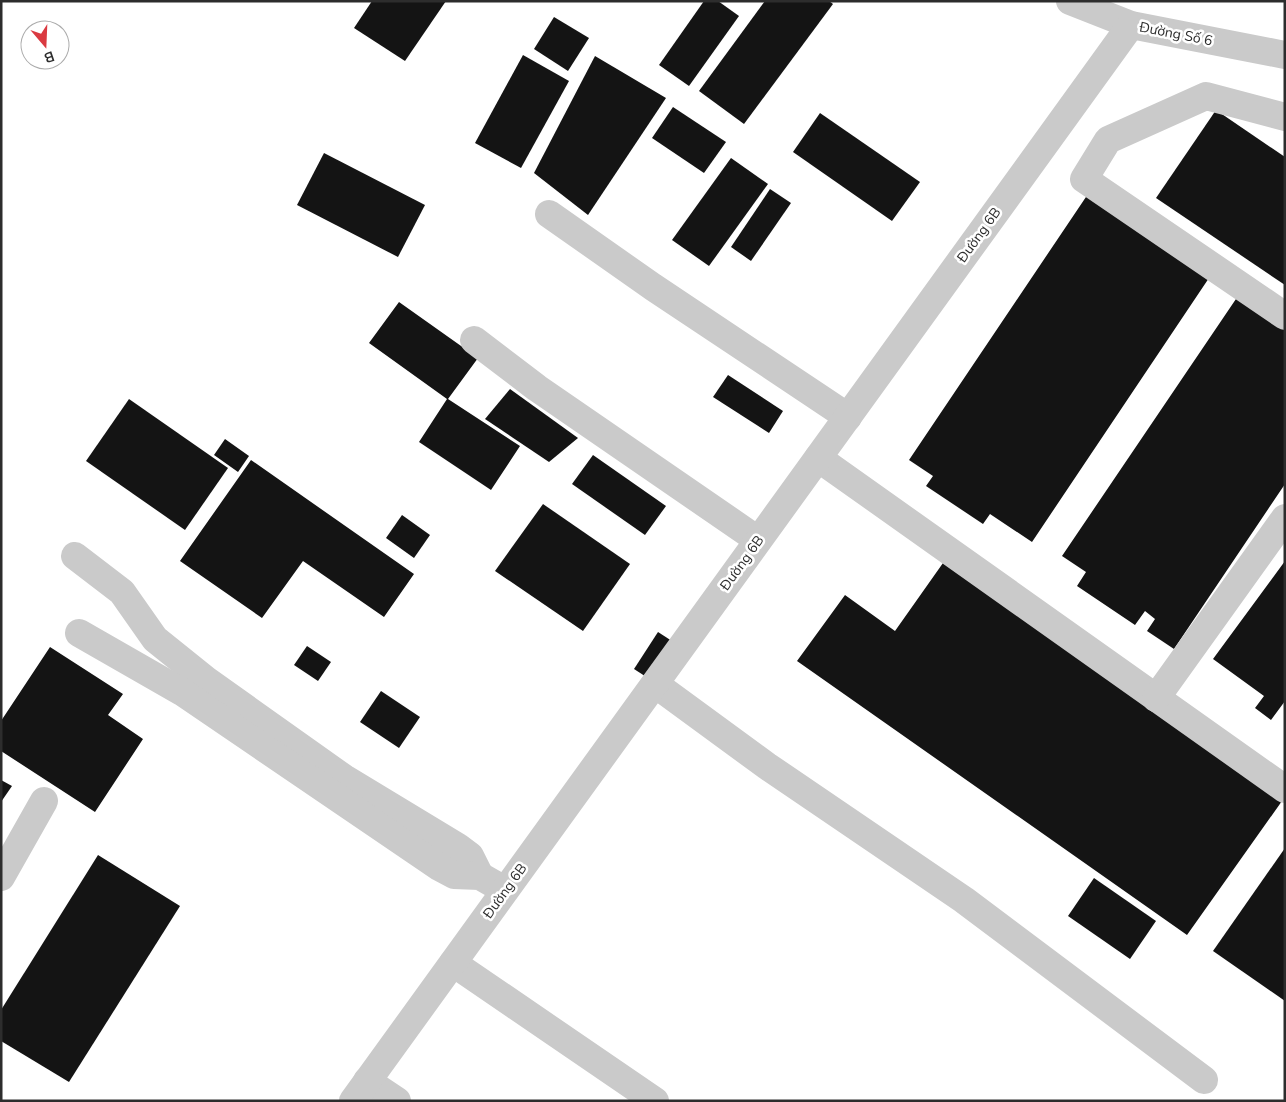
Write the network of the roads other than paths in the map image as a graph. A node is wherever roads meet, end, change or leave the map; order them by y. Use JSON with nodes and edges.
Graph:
{"nodes":[{"id":1,"x":1070,"y":1,"type":"edge"},
{"id":2,"x":1131,"y":25,"type":"junction"},
{"id":3,"x":1285,"y":55,"type":"edge"},
{"id":4,"x":1285,"y":117,"type":"edge"},
{"id":5,"x":549,"y":214,"type":"dead end"},
{"id":6,"x":1285,"y":316,"type":"edge"},
{"id":7,"x":474,"y":340,"type":"dead end"},
{"id":8,"x":848,"y":417,"type":"junction"},
{"id":9,"x":818,"y":458,"type":"junction"},
{"id":10,"x":1285,"y":518,"type":"edge"},
{"id":11,"x":758,"y":540,"type":"junction"},
{"id":12,"x":75,"y":556,"type":"dead end"},
{"id":13,"x":79,"y":633,"type":"dead end"},
{"id":14,"x":655,"y":684,"type":"junction"},
{"id":15,"x":1156,"y":698,"type":"junction"},
{"id":16,"x":1282,"y":781,"type":"edge"},
{"id":17,"x":44,"y":801,"type":"dead end"},
{"id":18,"x":480,"y":876,"type":"junction"},
{"id":19,"x":1,"y":877,"type":"edge"},
{"id":20,"x":505,"y":890,"type":"junction"},
{"id":21,"x":453,"y":963,"type":"junction"},
{"id":22,"x":1204,"y":1080,"type":"dead end"},
{"id":23,"x":360,"y":1091,"type":"edge"},
{"id":24,"x":397,"y":1101,"type":"edge"},
{"id":25,"x":655,"y":1101,"type":"edge"}],
"edges":[{"from":1,"to":2,"type":"street","name":"Đường Số 6"},
{"from":2,"to":3,"type":"street","name":"Đường Số 6"},
{"from":2,"to":8,"type":"street","name":"Đường 6B"},
{"from":4,"to":6,"type":"street"},
{"from":5,"to":8,"type":"street"},
{"from":7,"to":11,"type":"street"},
{"from":8,"to":9,"type":"street","name":"Đường 6B"},
{"from":9,"to":11,"type":"street","name":"Đường 6B"},
{"from":9,"to":15,"type":"street"},
{"from":10,"to":15,"type":"street"},
{"from":11,"to":14,"type":"street","name":"Đường 6B"},
{"from":12,"to":18,"type":"street"},
{"from":13,"to":18,"type":"street"},
{"from":14,"to":20,"type":"street","name":"Đường 6B"},
{"from":14,"to":22,"type":"street"},
{"from":15,"to":16,"type":"street"},
{"from":17,"to":19,"type":"street"},
{"from":18,"to":20,"type":"street"},
{"from":20,"to":21,"type":"street","name":"Đường 6B"},
{"from":21,"to":23,"type":"street","name":"Đường 6B"},
{"from":21,"to":25,"type":"street"},
{"from":23,"to":24,"type":"street"}]}
